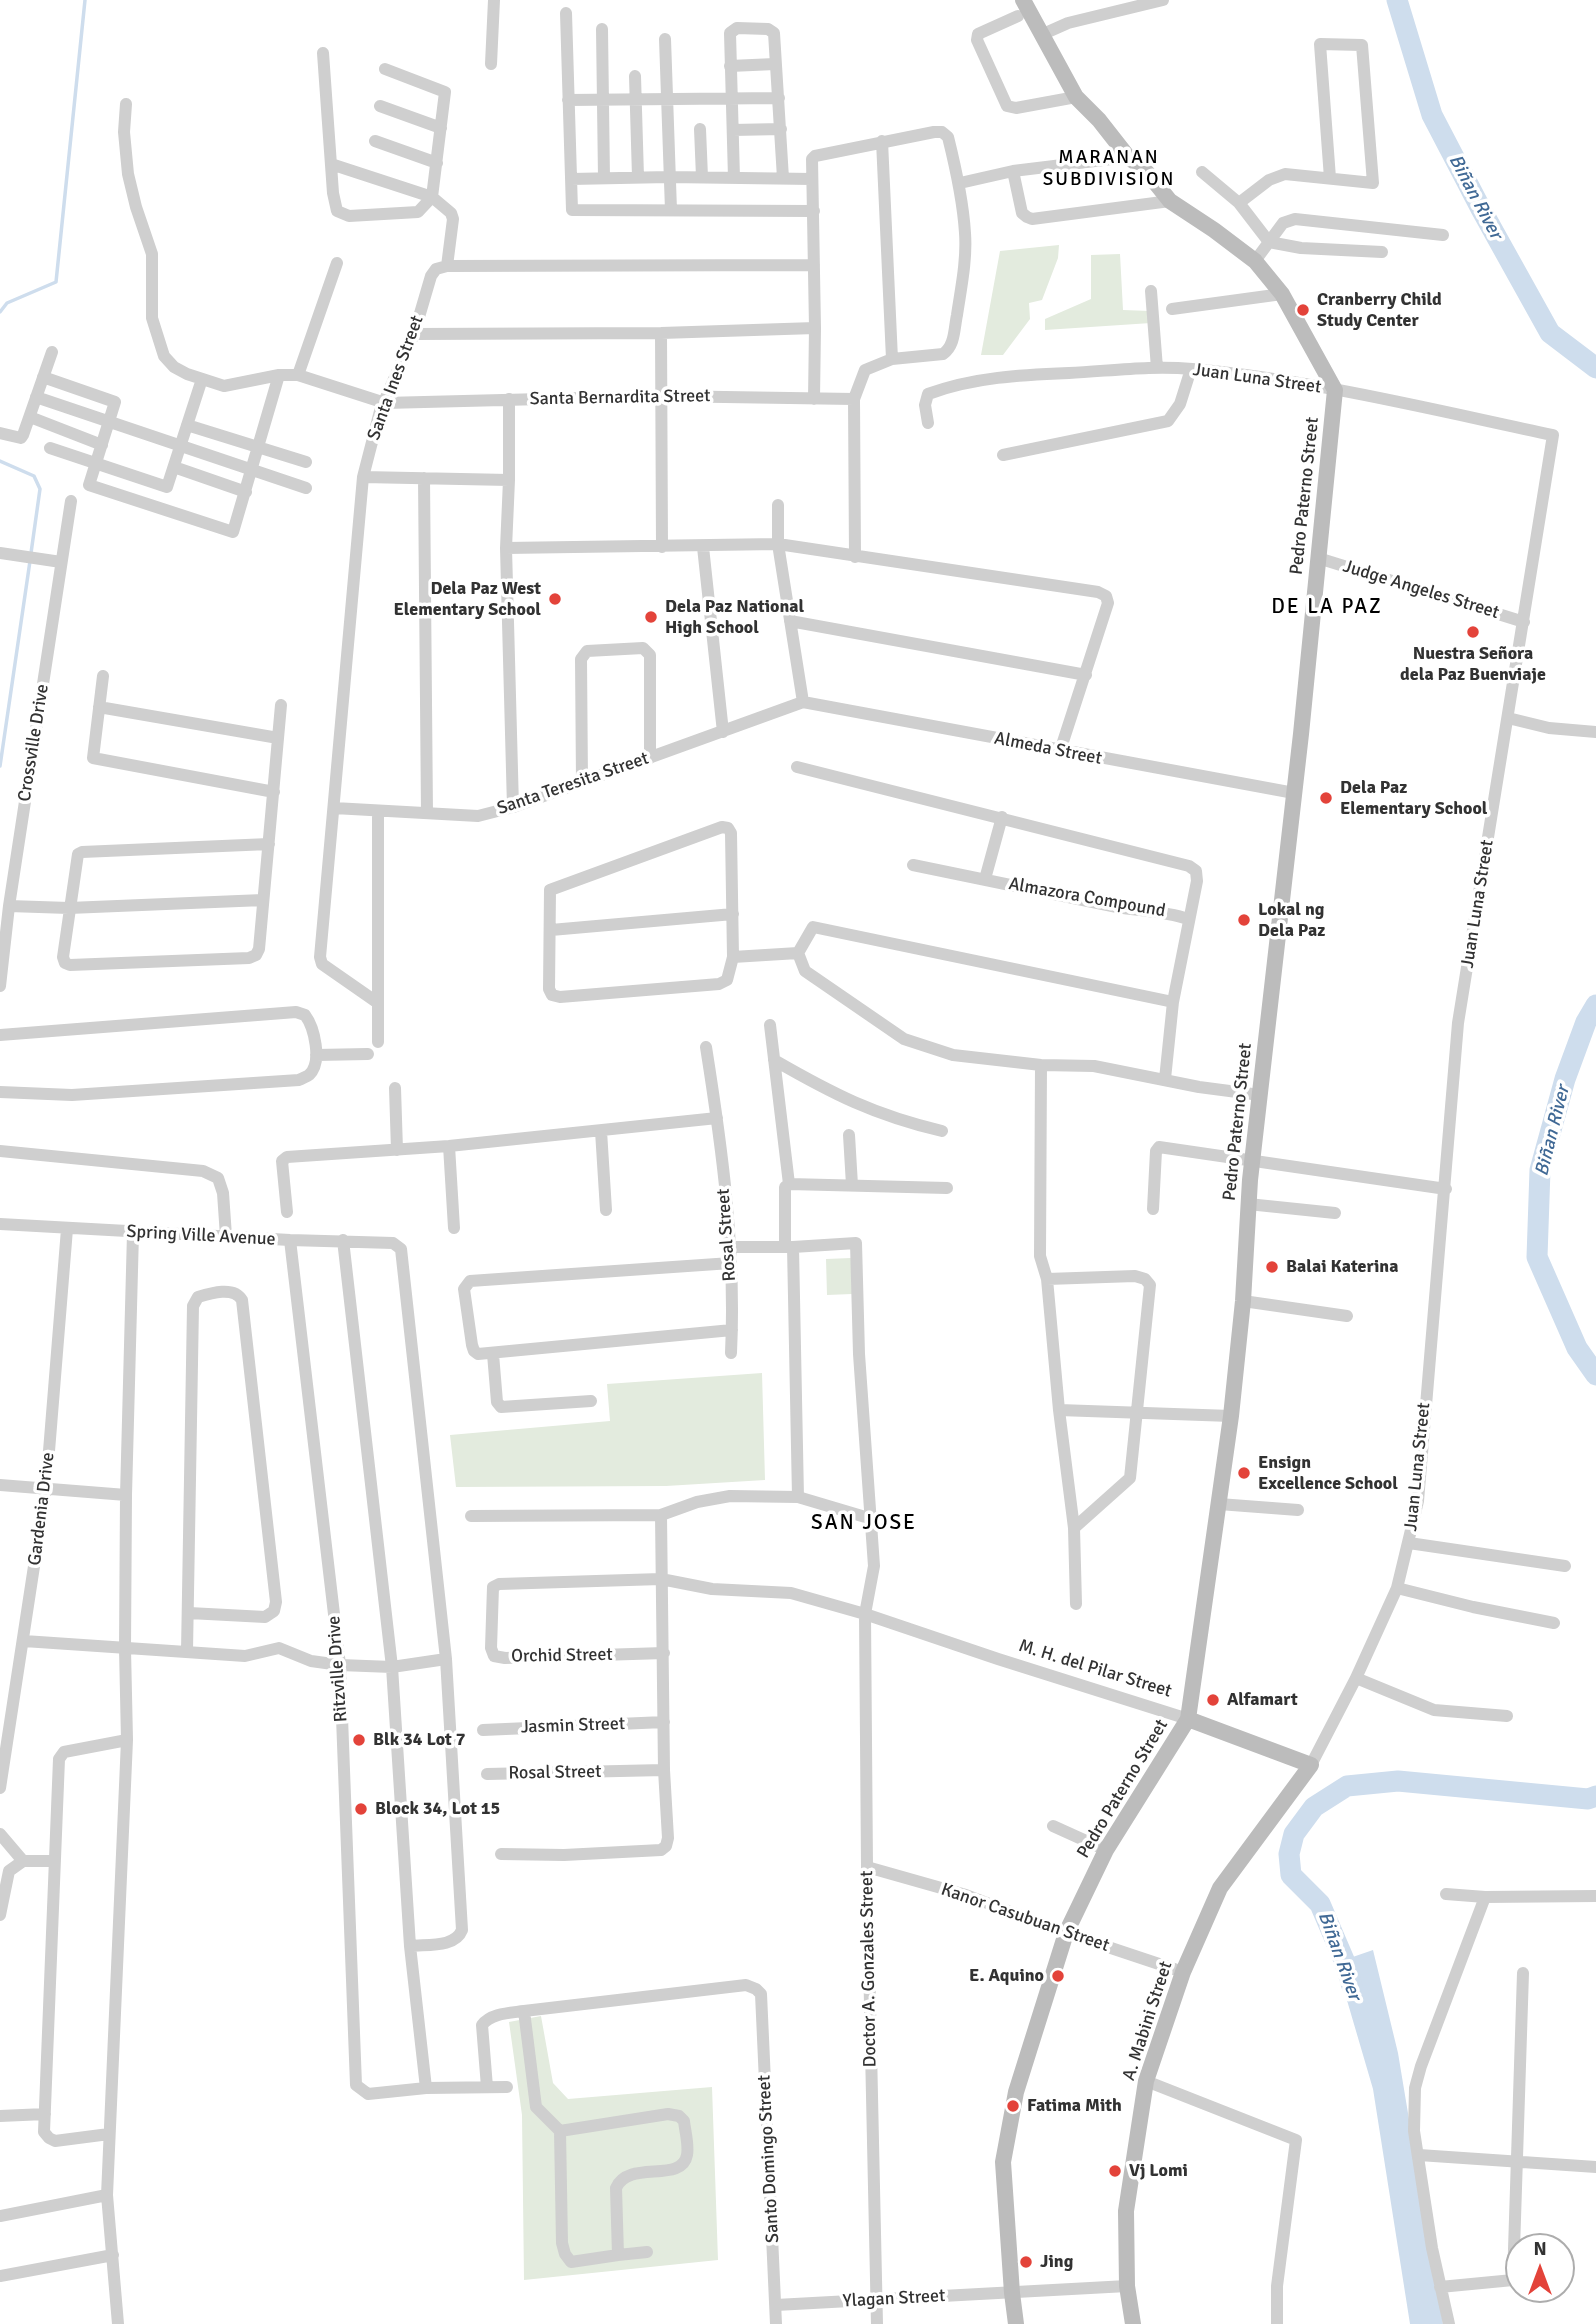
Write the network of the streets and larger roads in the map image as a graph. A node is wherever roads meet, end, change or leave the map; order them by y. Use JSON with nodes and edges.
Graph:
{"nodes":[{"id":1,"x":494,"y":0,"type":"edge"},
{"id":2,"x":1023,"y":0,"type":"edge"},
{"id":3,"x":1163,"y":0,"type":"edge"},
{"id":4,"x":1118,"y":4,"type":"edge"},
{"id":5,"x":566,"y":13,"type":"dead end"},
{"id":6,"x":1018,"y":16,"type":"dead end"},
{"id":7,"x":602,"y":29,"type":"dead end"},
{"id":8,"x":1041,"y":35,"type":"junction"},
{"id":9,"x":665,"y":39,"type":"dead end"},
{"id":10,"x":323,"y":53,"type":"dead end"},
{"id":11,"x":491,"y":64,"type":"dead end"},
{"id":12,"x":775,"y":64,"type":"junction"},
{"id":13,"x":730,"y":66,"type":"junction"},
{"id":14,"x":385,"y":69,"type":"dead end"},
{"id":15,"x":635,"y":76,"type":"dead end"},
{"id":16,"x":1076,"y":97,"type":"junction"},
{"id":17,"x":779,"y":98,"type":"junction"},
{"id":18,"x":667,"y":99,"type":"junction"},
{"id":19,"x":732,"y":99,"type":"junction"},
{"id":20,"x":568,"y":100,"type":"junction"},
{"id":21,"x":602,"y":100,"type":"junction"},
{"id":22,"x":635,"y":100,"type":"junction"},
{"id":23,"x":126,"y":104,"type":"dead end"},
{"id":24,"x":380,"y":106,"type":"dead end"},
{"id":25,"x":441,"y":128,"type":"junction"},
{"id":26,"x":700,"y":129,"type":"dead end"},
{"id":27,"x":781,"y":129,"type":"junction"},
{"id":28,"x":733,"y":130,"type":"junction"},
{"id":29,"x":375,"y":141,"type":"dead end"},
{"id":30,"x":882,"y":141,"type":"junction"},
{"id":31,"x":1128,"y":157,"type":"junction"},
{"id":32,"x":437,"y":163,"type":"junction"},
{"id":33,"x":331,"y":164,"type":"junction"},
{"id":34,"x":1013,"y":171,"type":"junction"},
{"id":35,"x":1202,"y":172,"type":"dead end"},
{"id":36,"x":638,"y":177,"type":"junction"},
{"id":37,"x":669,"y":177,"type":"junction"},
{"id":38,"x":702,"y":177,"type":"junction"},
{"id":39,"x":604,"y":178,"type":"junction"},
{"id":40,"x":734,"y":178,"type":"junction"},
{"id":41,"x":783,"y":178,"type":"junction"},
{"id":42,"x":1330,"y":178,"type":"junction"},
{"id":43,"x":571,"y":179,"type":"junction"},
{"id":44,"x":812,"y":179,"type":"junction"},
{"id":45,"x":960,"y":183,"type":"junction"},
{"id":46,"x":432,"y":197,"type":"junction"},
{"id":47,"x":1170,"y":201,"type":"junction"},
{"id":48,"x":1239,"y":203,"type":"junction"},
{"id":49,"x":671,"y":210,"type":"junction"},
{"id":50,"x":814,"y":211,"type":"junction"},
{"id":51,"x":1443,"y":235,"type":"dead end"},
{"id":52,"x":1269,"y":242,"type":"junction"},
{"id":53,"x":1382,"y":251,"type":"dead end"},
{"id":54,"x":1255,"y":261,"type":"junction"},
{"id":55,"x":337,"y":263,"type":"dead end"},
{"id":56,"x":814,"y":265,"type":"junction"},
{"id":57,"x":447,"y":266,"type":"junction"},
{"id":58,"x":1151,"y":291,"type":"dead end"},
{"id":59,"x":1282,"y":293,"type":"junction"},
{"id":60,"x":1172,"y":309,"type":"dead end"},
{"id":61,"x":816,"y":328,"type":"junction"},
{"id":62,"x":661,"y":333,"type":"junction"},
{"id":63,"x":414,"y":334,"type":"junction"},
{"id":64,"x":52,"y":352,"type":"dead end"},
{"id":65,"x":892,"y":359,"type":"junction"},
{"id":66,"x":1157,"y":368,"type":"junction"},
{"id":67,"x":1191,"y":369,"type":"junction"},
{"id":68,"x":279,"y":374,"type":"junction"},
{"id":69,"x":298,"y":375,"type":"junction"},
{"id":70,"x":43,"y":377,"type":"junction"},
{"id":71,"x":202,"y":379,"type":"junction"},
{"id":72,"x":1335,"y":390,"type":"junction"},
{"id":73,"x":660,"y":396,"type":"junction"},
{"id":74,"x":36,"y":397,"type":"junction"},
{"id":75,"x":509,"y":399,"type":"junction"},
{"id":76,"x":814,"y":399,"type":"junction"},
{"id":77,"x":854,"y":399,"type":"junction"},
{"id":78,"x":385,"y":403,"type":"junction"},
{"id":79,"x":30,"y":417,"type":"junction"},
{"id":80,"x":110,"y":422,"type":"junction"},
{"id":81,"x":928,"y":423,"type":"dead end"},
{"id":82,"x":187,"y":425,"type":"junction"},
{"id":83,"x":0,"y":433,"type":"edge"},
{"id":84,"x":102,"y":445,"type":"junction"},
{"id":85,"x":181,"y":446,"type":"junction"},
{"id":86,"x":259,"y":446,"type":"junction"},
{"id":87,"x":50,"y":448,"type":"dead end"},
{"id":88,"x":1003,"y":455,"type":"dead end"},
{"id":89,"x":306,"y":462,"type":"dead end"},
{"id":90,"x":96,"y":464,"type":"junction"},
{"id":91,"x":174,"y":467,"type":"junction"},
{"id":92,"x":253,"y":469,"type":"junction"},
{"id":93,"x":363,"y":477,"type":"junction"},
{"id":94,"x":425,"y":478,"type":"junction"},
{"id":95,"x":509,"y":480,"type":"junction"},
{"id":96,"x":306,"y":488,"type":"dead end"},
{"id":97,"x":246,"y":492,"type":"junction"},
{"id":98,"x":71,"y":501,"type":"dead end"},
{"id":99,"x":778,"y":505,"type":"dead end"},
{"id":100,"x":778,"y":544,"type":"junction"},
{"id":101,"x":662,"y":547,"type":"junction"},
{"id":102,"x":703,"y":547,"type":"junction"},
{"id":103,"x":506,"y":548,"type":"junction"},
{"id":104,"x":0,"y":553,"type":"edge"},
{"id":105,"x":855,"y":557,"type":"junction"},
{"id":106,"x":1318,"y":558,"type":"junction"},
{"id":107,"x":61,"y":562,"type":"junction"},
{"id":108,"x":790,"y":621,"type":"junction"},
{"id":109,"x":1524,"y":622,"type":"junction"},
{"id":110,"x":103,"y":676,"type":"dead end"},
{"id":111,"x":1086,"y":676,"type":"junction"},
{"id":112,"x":803,"y":702,"type":"junction"},
{"id":113,"x":281,"y":705,"type":"dead end"},
{"id":114,"x":99,"y":707,"type":"junction"},
{"id":115,"x":1508,"y":718,"type":"junction"},
{"id":116,"x":723,"y":732,"type":"junction"},
{"id":117,"x":1596,"y":732,"type":"edge"},
{"id":118,"x":278,"y":738,"type":"junction"},
{"id":119,"x":1060,"y":751,"type":"junction"},
{"id":120,"x":650,"y":758,"type":"junction"},
{"id":121,"x":797,"y":767,"type":"dead end"},
{"id":122,"x":582,"y":782,"type":"junction"},
{"id":123,"x":274,"y":792,"type":"junction"},
{"id":124,"x":1294,"y":793,"type":"junction"},
{"id":125,"x":513,"y":807,"type":"junction"},
{"id":126,"x":334,"y":808,"type":"junction"},
{"id":127,"x":378,"y":811,"type":"junction"},
{"id":128,"x":427,"y":813,"type":"junction"},
{"id":129,"x":1002,"y":817,"type":"junction"},
{"id":130,"x":269,"y":844,"type":"junction"},
{"id":131,"x":913,"y":865,"type":"dead end"},
{"id":132,"x":985,"y":879,"type":"junction"},
{"id":133,"x":263,"y":900,"type":"junction"},
{"id":134,"x":9,"y":906,"type":"junction"},
{"id":135,"x":69,"y":908,"type":"junction"},
{"id":136,"x":733,"y":914,"type":"junction"},
{"id":137,"x":1188,"y":919,"type":"junction"},
{"id":138,"x":551,"y":930,"type":"junction"},
{"id":139,"x":798,"y":953,"type":"junction"},
{"id":140,"x":733,"y":957,"type":"junction"},
{"id":141,"x":0,"y":986,"type":"edge"},
{"id":142,"x":1173,"y":1002,"type":"junction"},
{"id":143,"x":378,"y":1003,"type":"junction"},
{"id":144,"x":770,"y":1025,"type":"dead end"},
{"id":145,"x":0,"y":1035,"type":"edge"},
{"id":146,"x":378,"y":1042,"type":"dead end"},
{"id":147,"x":706,"y":1047,"type":"dead end"},
{"id":148,"x":368,"y":1054,"type":"dead end"},
{"id":149,"x":316,"y":1055,"type":"junction"},
{"id":150,"x":774,"y":1060,"type":"junction"},
{"id":151,"x":1041,"y":1065,"type":"junction"},
{"id":152,"x":1165,"y":1079,"type":"junction"},
{"id":153,"x":394,"y":1088,"type":"dead end"},
{"id":154,"x":0,"y":1091,"type":"edge"},
{"id":155,"x":1260,"y":1095,"type":"junction"},
{"id":156,"x":717,"y":1118,"type":"junction"},
{"id":157,"x":601,"y":1131,"type":"junction"},
{"id":158,"x":942,"y":1131,"type":"dead end"},
{"id":159,"x":849,"y":1135,"type":"dead end"},
{"id":160,"x":449,"y":1146,"type":"junction"},
{"id":161,"x":397,"y":1150,"type":"junction"},
{"id":162,"x":0,"y":1151,"type":"edge"},
{"id":163,"x":1252,"y":1161,"type":"junction"},
{"id":164,"x":789,"y":1184,"type":"junction"},
{"id":165,"x":852,"y":1185,"type":"junction"},
{"id":166,"x":947,"y":1188,"type":"dead end"},
{"id":167,"x":1446,"y":1189,"type":"junction"},
{"id":168,"x":1248,"y":1204,"type":"junction"},
{"id":169,"x":1153,"y":1209,"type":"dead end"},
{"id":170,"x":606,"y":1210,"type":"dead end"},
{"id":171,"x":287,"y":1212,"type":"dead end"},
{"id":172,"x":1335,"y":1213,"type":"dead end"},
{"id":173,"x":0,"y":1224,"type":"edge"},
{"id":174,"x":454,"y":1228,"type":"dead end"},
{"id":175,"x":67,"y":1229,"type":"junction"},
{"id":176,"x":133,"y":1233,"type":"junction"},
{"id":177,"x":226,"y":1236,"type":"junction"},
{"id":178,"x":0,"y":1237,"type":"edge"},
{"id":179,"x":290,"y":1240,"type":"junction"},
{"id":180,"x":343,"y":1240,"type":"junction"},
{"id":181,"x":730,"y":1247,"type":"junction"},
{"id":182,"x":789,"y":1247,"type":"junction"},
{"id":183,"x":731,"y":1263,"type":"junction"},
{"id":184,"x":1047,"y":1279,"type":"junction"},
{"id":185,"x":1243,"y":1301,"type":"junction"},
{"id":186,"x":1347,"y":1316,"type":"dead end"},
{"id":187,"x":732,"y":1330,"type":"junction"},
{"id":188,"x":731,"y":1353,"type":"dead end"},
{"id":189,"x":493,"y":1354,"type":"junction"},
{"id":190,"x":591,"y":1401,"type":"dead end"},
{"id":191,"x":1059,"y":1410,"type":"junction"},
{"id":192,"x":1139,"y":1412,"type":"junction"},
{"id":193,"x":1231,"y":1416,"type":"junction"},
{"id":194,"x":0,"y":1485,"type":"edge"},
{"id":195,"x":47,"y":1488,"type":"junction"},
{"id":196,"x":126,"y":1495,"type":"junction"},
{"id":197,"x":799,"y":1497,"type":"junction"},
{"id":198,"x":1219,"y":1504,"type":"junction"},
{"id":199,"x":1298,"y":1510,"type":"dead end"},
{"id":200,"x":661,"y":1515,"type":"junction"},
{"id":201,"x":471,"y":1516,"type":"dead end"},
{"id":202,"x":872,"y":1519,"type":"junction"},
{"id":203,"x":1074,"y":1528,"type":"junction"},
{"id":204,"x":1409,"y":1543,"type":"junction"},
{"id":205,"x":1565,"y":1566,"type":"dead end"},
{"id":206,"x":661,"y":1579,"type":"junction"},
{"id":207,"x":499,"y":1584,"type":"joint"},
{"id":208,"x":1397,"y":1588,"type":"junction"},
{"id":209,"x":1076,"y":1604,"type":"dead end"},
{"id":210,"x":188,"y":1613,"type":"junction"},
{"id":211,"x":865,"y":1614,"type":"junction"},
{"id":212,"x":1554,"y":1623,"type":"dead end"},
{"id":213,"x":24,"y":1641,"type":"junction"},
{"id":214,"x":125,"y":1648,"type":"junction"},
{"id":215,"x":187,"y":1651,"type":"junction"},
{"id":216,"x":664,"y":1653,"type":"junction"},
{"id":217,"x":446,"y":1659,"type":"junction"},
{"id":218,"x":340,"y":1665,"type":"junction"},
{"id":219,"x":392,"y":1667,"type":"junction"},
{"id":220,"x":1356,"y":1678,"type":"junction"},
{"id":221,"x":1507,"y":1716,"type":"dead end"},
{"id":222,"x":1188,"y":1719,"type":"junction"},
{"id":223,"x":664,"y":1722,"type":"junction"},
{"id":224,"x":483,"y":1730,"type":"dead end"},
{"id":225,"x":127,"y":1740,"type":"junction"},
{"id":226,"x":1311,"y":1765,"type":"junction"},
{"id":227,"x":664,"y":1770,"type":"junction"},
{"id":228,"x":487,"y":1774,"type":"dead end"},
{"id":229,"x":0,"y":1788,"type":"edge"},
{"id":230,"x":1054,"y":1826,"type":"dead end"},
{"id":231,"x":0,"y":1834,"type":"edge"},
{"id":232,"x":1106,"y":1850,"type":"junction"},
{"id":233,"x":501,"y":1854,"type":"dead end"},
{"id":234,"x":23,"y":1861,"type":"junction"},
{"id":235,"x":55,"y":1861,"type":"junction"},
{"id":236,"x":867,"y":1867,"type":"junction"},
{"id":237,"x":1446,"y":1894,"type":"dead end"},
{"id":238,"x":1596,"y":1896,"type":"edge"},
{"id":239,"x":1485,"y":1897,"type":"junction"},
{"id":240,"x":0,"y":1915,"type":"edge"},
{"id":241,"x":1066,"y":1933,"type":"junction"},
{"id":242,"x":410,"y":1946,"type":"junction"},
{"id":243,"x":1183,"y":1972,"type":"junction"},
{"id":244,"x":1523,"y":1973,"type":"dead end"},
{"id":245,"x":524,"y":2011,"type":"junction"},
{"id":246,"x":1146,"y":2081,"type":"junction"},
{"id":247,"x":487,"y":2087,"type":"junction"},
{"id":248,"x":507,"y":2087,"type":"dead end"},
{"id":249,"x":426,"y":2088,"type":"junction"},
{"id":250,"x":45,"y":2114,"type":"junction"},
{"id":251,"x":0,"y":2116,"type":"edge"},
{"id":252,"x":560,"y":2131,"type":"junction"},
{"id":253,"x":109,"y":2134,"type":"junction"},
{"id":254,"x":1419,"y":2155,"type":"junction"},
{"id":255,"x":1516,"y":2161,"type":"junction"},
{"id":256,"x":1596,"y":2167,"type":"edge"},
{"id":257,"x":107,"y":2196,"type":"junction"},
{"id":258,"x":0,"y":2216,"type":"edge"},
{"id":259,"x":647,"y":2252,"type":"dead end"},
{"id":260,"x":113,"y":2255,"type":"junction"},
{"id":261,"x":618,"y":2256,"type":"junction"},
{"id":262,"x":0,"y":2276,"type":"edge"},
{"id":263,"x":1127,"y":2286,"type":"junction"},
{"id":264,"x":1440,"y":2287,"type":"junction"},
{"id":265,"x":1012,"y":2293,"type":"junction"},
{"id":266,"x":876,"y":2299,"type":"junction"},
{"id":267,"x":776,"y":2305,"type":"junction"},
{"id":268,"x":118,"y":2324,"type":"edge"},
{"id":269,"x":776,"y":2324,"type":"edge"},
{"id":270,"x":877,"y":2324,"type":"edge"},
{"id":271,"x":1016,"y":2324,"type":"edge"},
{"id":272,"x":1133,"y":2324,"type":"edge"},
{"id":273,"x":1277,"y":2324,"type":"edge"},
{"id":274,"x":1449,"y":2324,"type":"edge"}],
"edges":[{"from":1,"to":11,"type":"street"},
{"from":2,"to":8,"type":"street"},
{"from":3,"to":4,"type":"street"},
{"from":4,"to":8,"type":"street"},
{"from":5,"to":20,"type":"street"},
{"from":6,"to":16,"type":"street"},
{"from":7,"to":21,"type":"street"},
{"from":8,"to":16,"type":"street"},
{"from":9,"to":18,"type":"street"},
{"from":10,"to":33,"type":"street"},
{"from":12,"to":13,"type":"street"},
{"from":12,"to":13,"type":"street"},
{"from":12,"to":17,"type":"street"},
{"from":13,"to":19,"type":"street"},
{"from":14,"to":25,"type":"street"},
{"from":15,"to":22,"type":"street"},
{"from":16,"to":31,"type":"street"},
{"from":17,"to":19,"type":"street"},
{"from":17,"to":27,"type":"street"},
{"from":18,"to":19,"type":"street"},
{"from":18,"to":22,"type":"street"},
{"from":18,"to":37,"type":"street"},
{"from":19,"to":28,"type":"street"},
{"from":20,"to":21,"type":"street"},
{"from":20,"to":43,"type":"street"},
{"from":21,"to":22,"type":"street"},
{"from":21,"to":39,"type":"street"},
{"from":22,"to":36,"type":"street"},
{"from":23,"to":71,"type":"street","name":"Santa Bernardita Street"},
{"from":24,"to":25,"type":"street"},
{"from":25,"to":32,"type":"street"},
{"from":26,"to":38,"type":"street"},
{"from":27,"to":28,"type":"street"},
{"from":27,"to":41,"type":"street"},
{"from":28,"to":40,"type":"street"},
{"from":29,"to":32,"type":"street"},
{"from":30,"to":44,"type":"street"},
{"from":30,"to":45,"type":"street"},
{"from":30,"to":65,"type":"street"},
{"from":31,"to":34,"type":"street"},
{"from":31,"to":47,"type":"street"},
{"from":32,"to":46,"type":"street"},
{"from":33,"to":46,"type":"street"},
{"from":33,"to":46,"type":"street"},
{"from":34,"to":45,"type":"street"},
{"from":34,"to":47,"type":"street"},
{"from":35,"to":48,"type":"street"},
{"from":36,"to":37,"type":"street"},
{"from":36,"to":39,"type":"street"},
{"from":37,"to":38,"type":"street"},
{"from":37,"to":49,"type":"street"},
{"from":38,"to":40,"type":"street"},
{"from":39,"to":43,"type":"street"},
{"from":40,"to":41,"type":"street"},
{"from":41,"to":44,"type":"street"},
{"from":42,"to":42,"type":"street"},
{"from":42,"to":48,"type":"street"},
{"from":43,"to":49,"type":"street"},
{"from":44,"to":50,"type":"street"},
{"from":45,"to":65,"type":"street"},
{"from":46,"to":57,"type":"street"},
{"from":47,"to":54,"type":"street"},
{"from":48,"to":52,"type":"street"},
{"from":49,"to":50,"type":"street"},
{"from":50,"to":56,"type":"street"},
{"from":51,"to":52,"type":"street"},
{"from":52,"to":53,"type":"street"},
{"from":52,"to":54,"type":"street"},
{"from":54,"to":59,"type":"street"},
{"from":55,"to":69,"type":"street"},
{"from":56,"to":57,"type":"street"},
{"from":56,"to":61,"type":"street"},
{"from":57,"to":63,"type":"street","name":"Santa Ines Street"},
{"from":58,"to":66,"type":"street"},
{"from":59,"to":60,"type":"street"},
{"from":59,"to":72,"type":"street"},
{"from":61,"to":62,"type":"street"},
{"from":61,"to":76,"type":"street"},
{"from":62,"to":63,"type":"street"},
{"from":62,"to":73,"type":"street"},
{"from":63,"to":78,"type":"street","name":"Santa Ines Street"},
{"from":64,"to":70,"type":"street"},
{"from":65,"to":77,"type":"street"},
{"from":66,"to":67,"type":"street","name":"Juan Luna Street"},
{"from":66,"to":81,"type":"street","name":"Juan Luna Street"},
{"from":67,"to":72,"type":"street","name":"Juan Luna Street"},
{"from":67,"to":88,"type":"street"},
{"from":68,"to":69,"type":"street","name":"Santa Bernardita Street"},
{"from":68,"to":71,"type":"street","name":"Santa Bernardita Street"},
{"from":68,"to":86,"type":"street"},
{"from":69,"to":78,"type":"street","name":"Santa Bernardita Street"},
{"from":70,"to":74,"type":"street"},
{"from":70,"to":80,"type":"street"},
{"from":71,"to":82,"type":"street"},
{"from":72,"to":106,"type":"street","name":"Pedro Paterno Street"},
{"from":72,"to":109,"type":"street","name":"Juan Luna Street"},
{"from":73,"to":75,"type":"street","name":"Santa Bernardita Street"},
{"from":73,"to":76,"type":"street","name":"Santa Bernardita Street"},
{"from":73,"to":101,"type":"street"},
{"from":74,"to":79,"type":"street"},
{"from":74,"to":80,"type":"street"},
{"from":75,"to":78,"type":"street","name":"Santa Bernardita Street"},
{"from":75,"to":95,"type":"street"},
{"from":76,"to":77,"type":"street","name":"Santa Bernardita Street"},
{"from":77,"to":105,"type":"street"},
{"from":78,"to":93,"type":"street","name":"Santa Ines Street"},
{"from":79,"to":83,"type":"street"},
{"from":79,"to":84,"type":"street"},
{"from":80,"to":84,"type":"street"},
{"from":80,"to":85,"type":"street"},
{"from":82,"to":85,"type":"street"},
{"from":82,"to":86,"type":"street"},
{"from":84,"to":90,"type":"street"},
{"from":85,"to":91,"type":"street"},
{"from":85,"to":92,"type":"street"},
{"from":86,"to":89,"type":"street"},
{"from":86,"to":92,"type":"street"},
{"from":87,"to":90,"type":"street"},
{"from":90,"to":91,"type":"street"},
{"from":90,"to":97,"type":"street"},
{"from":91,"to":97,"type":"street"},
{"from":92,"to":96,"type":"street"},
{"from":92,"to":97,"type":"street"},
{"from":93,"to":94,"type":"street"},
{"from":93,"to":126,"type":"street","name":"Santa Ines Street"},
{"from":94,"to":95,"type":"street"},
{"from":94,"to":128,"type":"street"},
{"from":95,"to":103,"type":"street"},
{"from":98,"to":107,"type":"street","name":"Crossville Drive"},
{"from":99,"to":100,"type":"street"},
{"from":100,"to":102,"type":"street"},
{"from":100,"to":105,"type":"street"},
{"from":100,"to":108,"type":"street"},
{"from":101,"to":102,"type":"street"},
{"from":101,"to":103,"type":"street"},
{"from":102,"to":116,"type":"street"},
{"from":103,"to":125,"type":"street"},
{"from":104,"to":107,"type":"street"},
{"from":105,"to":111,"type":"street"},
{"from":106,"to":109,"type":"street","name":"Judge Angeles Street"},
{"from":106,"to":124,"type":"street","name":"Pedro Paterno Street"},
{"from":107,"to":134,"type":"street","name":"Crossville Drive"},
{"from":108,"to":111,"type":"street"},
{"from":108,"to":112,"type":"street"},
{"from":109,"to":115,"type":"street","name":"Juan Luna Street"},
{"from":110,"to":114,"type":"street"},
{"from":111,"to":119,"type":"street"},
{"from":112,"to":116,"type":"street","name":"Santa Teresita Street"},
{"from":112,"to":119,"type":"street","name":"Almeda Street"},
{"from":113,"to":118,"type":"street"},
{"from":114,"to":118,"type":"street"},
{"from":114,"to":123,"type":"street"},
{"from":115,"to":117,"type":"street"},
{"from":115,"to":167,"type":"street","name":"Juan Luna Street"},
{"from":116,"to":120,"type":"street","name":"Santa Teresita Street"},
{"from":118,"to":123,"type":"street"},
{"from":119,"to":124,"type":"street","name":"Almeda Street"},
{"from":120,"to":122,"type":"street","name":"Santa Teresita Street"},
{"from":120,"to":122,"type":"street"},
{"from":121,"to":129,"type":"street"},
{"from":122,"to":125,"type":"street","name":"Santa Teresita Street"},
{"from":123,"to":130,"type":"street"},
{"from":124,"to":155,"type":"street","name":"Pedro Paterno Street"},
{"from":125,"to":128,"type":"street","name":"Santa Teresita Street"},
{"from":126,"to":127,"type":"street","name":"Santa Teresita Street"},
{"from":126,"to":143,"type":"street","name":"Santa Ines Street"},
{"from":127,"to":128,"type":"street","name":"Santa Teresita Street"},
{"from":127,"to":143,"type":"street"},
{"from":129,"to":132,"type":"street","name":"Almazora Compound"},
{"from":129,"to":137,"type":"street"},
{"from":130,"to":133,"type":"street"},
{"from":130,"to":135,"type":"street"},
{"from":131,"to":132,"type":"street","name":"Almazora Compound"},
{"from":132,"to":137,"type":"street","name":"Almazora Compound"},
{"from":133,"to":135,"type":"street"},
{"from":133,"to":135,"type":"street"},
{"from":134,"to":135,"type":"street"},
{"from":134,"to":141,"type":"street","name":"Crossville Drive"},
{"from":136,"to":138,"type":"street"},
{"from":136,"to":138,"type":"street"},
{"from":136,"to":140,"type":"street"},
{"from":137,"to":142,"type":"street"},
{"from":138,"to":140,"type":"street"},
{"from":139,"to":140,"type":"street"},
{"from":139,"to":142,"type":"street"},
{"from":139,"to":151,"type":"street"},
{"from":142,"to":152,"type":"street"},
{"from":143,"to":146,"type":"street"},
{"from":144,"to":150,"type":"street"},
{"from":145,"to":149,"type":"street"},
{"from":147,"to":156,"type":"street","name":"Rosal Street"},
{"from":148,"to":149,"type":"street"},
{"from":149,"to":154,"type":"street"},
{"from":150,"to":158,"type":"street"},
{"from":150,"to":164,"type":"street"},
{"from":151,"to":152,"type":"street"},
{"from":151,"to":184,"type":"street"},
{"from":152,"to":155,"type":"street"},
{"from":153,"to":161,"type":"street"},
{"from":155,"to":163,"type":"street","name":"Pedro Paterno Street"},
{"from":156,"to":157,"type":"street"},
{"from":156,"to":181,"type":"street","name":"Rosal Street"},
{"from":157,"to":160,"type":"street"},
{"from":157,"to":170,"type":"street"},
{"from":159,"to":165,"type":"street"},
{"from":160,"to":161,"type":"street"},
{"from":160,"to":174,"type":"street"},
{"from":161,"to":171,"type":"street"},
{"from":162,"to":177,"type":"street"},
{"from":163,"to":167,"type":"street"},
{"from":163,"to":168,"type":"street","name":"Pedro Paterno Street"},
{"from":163,"to":169,"type":"street"},
{"from":164,"to":165,"type":"street"},
{"from":164,"to":182,"type":"street"},
{"from":165,"to":166,"type":"street"},
{"from":167,"to":204,"type":"street","name":"Juan Luna Street"},
{"from":168,"to":172,"type":"street"},
{"from":168,"to":185,"type":"street","name":"Pedro Paterno Street"},
{"from":173,"to":175,"type":"street","name":"Spring Ville Avenue"},
{"from":173,"to":178,"type":"street"},
{"from":175,"to":176,"type":"street","name":"Spring Ville Avenue"},
{"from":175,"to":195,"type":"street","name":"Gardenia Drive"},
{"from":176,"to":177,"type":"street","name":"Spring Ville Avenue"},
{"from":176,"to":196,"type":"street"},
{"from":177,"to":179,"type":"street","name":"Spring Ville Avenue"},
{"from":179,"to":180,"type":"street","name":"Spring Ville Avenue"},
{"from":179,"to":218,"type":"street","name":"Ritzville Drive"},
{"from":180,"to":217,"type":"street","name":"Spring Ville Avenue"},
{"from":180,"to":219,"type":"street"},
{"from":181,"to":182,"type":"street"},
{"from":181,"to":183,"type":"street","name":"Rosal Street"},
{"from":182,"to":197,"type":"street"},
{"from":182,"to":202,"type":"street","name":"Doctor A. Gonzales Street"},
{"from":183,"to":187,"type":"street","name":"Rosal Street"},
{"from":183,"to":189,"type":"street"},
{"from":184,"to":191,"type":"street"},
{"from":184,"to":192,"type":"street"},
{"from":185,"to":186,"type":"street"},
{"from":185,"to":193,"type":"street","name":"Pedro Paterno Street"},
{"from":187,"to":188,"type":"street","name":"Rosal Street"},
{"from":187,"to":189,"type":"street"},
{"from":189,"to":190,"type":"street"},
{"from":191,"to":192,"type":"street"},
{"from":191,"to":203,"type":"street"},
{"from":192,"to":193,"type":"street"},
{"from":192,"to":203,"type":"street"},
{"from":193,"to":198,"type":"street","name":"Pedro Paterno Street"},
{"from":194,"to":195,"type":"street"},
{"from":195,"to":196,"type":"street"},
{"from":195,"to":213,"type":"street","name":"Gardenia Drive"},
{"from":196,"to":214,"type":"street"},
{"from":197,"to":200,"type":"street"},
{"from":197,"to":202,"type":"street"},
{"from":198,"to":199,"type":"street"},
{"from":198,"to":222,"type":"street","name":"Pedro Paterno Street"},
{"from":200,"to":201,"type":"street"},
{"from":200,"to":206,"type":"street"},
{"from":202,"to":211,"type":"street","name":"Doctor A. Gonzales Street"},
{"from":203,"to":209,"type":"street"},
{"from":204,"to":205,"type":"street"},
{"from":204,"to":208,"type":"street","name":"Juan Luna Street"},
{"from":206,"to":207,"type":"street","name":"M. H. del Pilar Street"},
{"from":206,"to":211,"type":"street","name":"M. H. del Pilar Street"},
{"from":206,"to":216,"type":"street"},
{"from":207,"to":216,"type":"street","name":"Orchid Street"},
{"from":208,"to":212,"type":"street"},
{"from":208,"to":220,"type":"street","name":"Juan Luna Street"},
{"from":210,"to":210,"type":"street"},
{"from":210,"to":215,"type":"street"},
{"from":211,"to":222,"type":"street","name":"M. H. del Pilar Street"},
{"from":211,"to":236,"type":"street","name":"Doctor A. Gonzales Street"},
{"from":213,"to":214,"type":"street"},
{"from":213,"to":229,"type":"street","name":"Gardenia Drive"},
{"from":214,"to":215,"type":"street"},
{"from":214,"to":225,"type":"street"},
{"from":215,"to":218,"type":"street"},
{"from":216,"to":223,"type":"street"},
{"from":217,"to":219,"type":"street"},
{"from":217,"to":242,"type":"street"},
{"from":218,"to":219,"type":"street"},
{"from":218,"to":249,"type":"street","name":"Ritzville Drive"},
{"from":219,"to":242,"type":"street"},
{"from":220,"to":221,"type":"street"},
{"from":220,"to":226,"type":"street","name":"Juan Luna Street"},
{"from":222,"to":226,"type":"street","name":"M. H. del Pilar Street"},
{"from":222,"to":232,"type":"street","name":"Pedro Paterno Street"},
{"from":223,"to":224,"type":"street","name":"Jasmin Street"},
{"from":223,"to":227,"type":"street"},
{"from":225,"to":235,"type":"street"},
{"from":225,"to":253,"type":"street"},
{"from":226,"to":243,"type":"street","name":"A. Mabini Street"},
{"from":227,"to":228,"type":"street","name":"Rosal Street"},
{"from":227,"to":233,"type":"street"},
{"from":230,"to":232,"type":"street"},
{"from":231,"to":234,"type":"street"},
{"from":232,"to":241,"type":"street","name":"Pedro Paterno Street"},
{"from":234,"to":235,"type":"street"},
{"from":234,"to":240,"type":"street"},
{"from":235,"to":250,"type":"street"},
{"from":236,"to":241,"type":"street","name":"Kanor Casubuan Street"},
{"from":236,"to":266,"type":"street","name":"Doctor A. Gonzales Street"},
{"from":237,"to":239,"type":"street"},
{"from":238,"to":239,"type":"street"},
{"from":239,"to":254,"type":"street"},
{"from":241,"to":243,"type":"street","name":"Kanor Casubuan Street"},
{"from":241,"to":265,"type":"street","name":"Pedro Paterno Street"},
{"from":242,"to":249,"type":"street"},
{"from":243,"to":246,"type":"street","name":"A. Mabini Street"},
{"from":244,"to":255,"type":"street"},
{"from":245,"to":247,"type":"street"},
{"from":245,"to":252,"type":"street"},
{"from":245,"to":267,"type":"street","name":"Santo Domingo Street"},
{"from":246,"to":263,"type":"street","name":"A. Mabini Street"},
{"from":246,"to":273,"type":"street"},
{"from":247,"to":248,"type":"street"},
{"from":247,"to":249,"type":"street"},
{"from":250,"to":251,"type":"street"},
{"from":250,"to":253,"type":"street"},
{"from":252,"to":261,"type":"street"},
{"from":252,"to":261,"type":"street"},
{"from":253,"to":257,"type":"street"},
{"from":254,"to":255,"type":"street"},
{"from":254,"to":264,"type":"street"},
{"from":255,"to":256,"type":"street"},
{"from":255,"to":264,"type":"street"},
{"from":257,"to":258,"type":"street"},
{"from":257,"to":260,"type":"street"},
{"from":259,"to":261,"type":"street"},
{"from":260,"to":262,"type":"street"},
{"from":260,"to":268,"type":"street"},
{"from":263,"to":265,"type":"street","name":"Ylagan Street"},
{"from":263,"to":272,"type":"street","name":"A. Mabini Street"},
{"from":264,"to":274,"type":"street"},
{"from":265,"to":266,"type":"street","name":"Ylagan Street"},
{"from":265,"to":271,"type":"street","name":"Pedro Paterno Street"},
{"from":266,"to":267,"type":"street","name":"Ylagan Street"},
{"from":266,"to":270,"type":"street","name":"Doctor A. Gonzales Street"},
{"from":267,"to":269,"type":"street","name":"Santo Domingo Street"}]}
